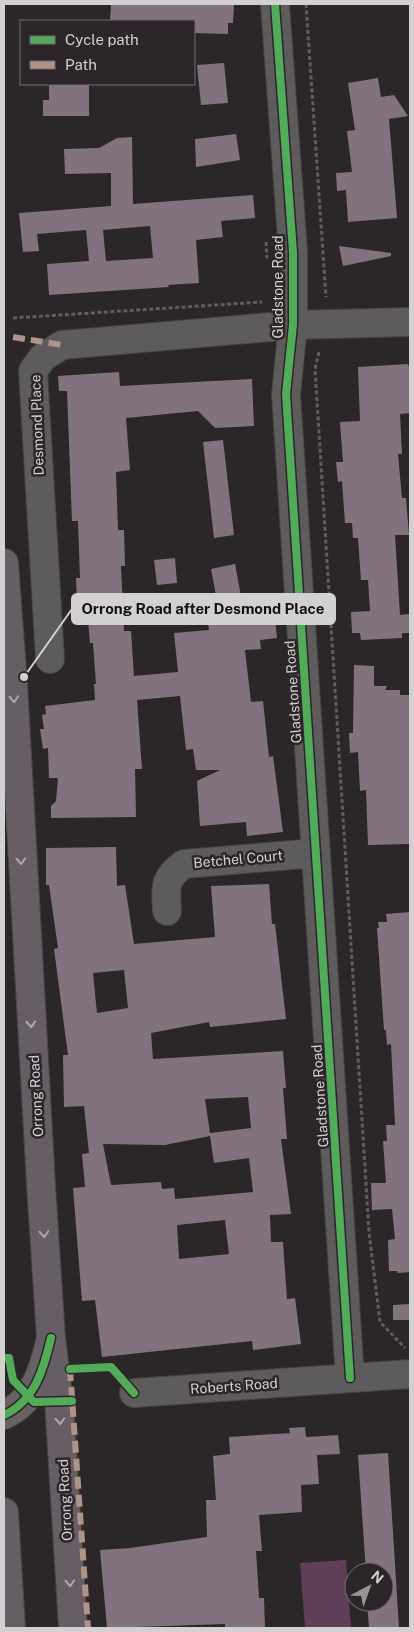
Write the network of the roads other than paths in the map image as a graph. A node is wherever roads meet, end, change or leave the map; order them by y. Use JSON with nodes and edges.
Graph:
{"nodes":[{"id":1,"x":275,"y":4,"type":"edge"},
{"id":2,"x":293,"y":312,"type":"junction"},
{"id":3,"x":410,"y":322,"type":"edge"},
{"id":4,"x":4,"y":563,"type":"edge"},
{"id":5,"x":50,"y":659,"type":"dead end"},
{"id":6,"x":316,"y":853,"type":"junction"},
{"id":7,"x":167,"y":911,"type":"dead end"},
{"id":8,"x":51,"y":1338,"type":"junction"},
{"id":9,"x":410,"y":1374,"type":"edge"},
{"id":10,"x":350,"y":1378,"type":"junction"},
{"id":11,"x":134,"y":1393,"type":"dead end"},
{"id":12,"x":4,"y":1415,"type":"edge"},
{"id":13,"x":4,"y":1512,"type":"edge"},
{"id":14,"x":11,"y":1628,"type":"edge"},
{"id":15,"x":73,"y":1628,"type":"edge"}],
"edges":[{"from":1,"to":2,"type":"street","name":"Gladstone Road"},
{"from":2,"to":3,"type":"street","name":"Desmond Place"},
{"from":2,"to":5,"type":"street","name":"Desmond Place"},
{"from":2,"to":6,"type":"street","name":"Gladstone Road"},
{"from":4,"to":8,"type":"highway","name":"Orrong Road","one_way":true},
{"from":6,"to":7,"type":"street","name":"Betchel Court"},
{"from":6,"to":10,"type":"street","name":"Gladstone Road"},
{"from":8,"to":12,"type":"main road"},
{"from":8,"to":15,"type":"highway","name":"Orrong Road","one_way":true},
{"from":9,"to":10,"type":"street","name":"Roberts Road"},
{"from":10,"to":11,"type":"street","name":"Roberts Road"},
{"from":13,"to":14,"type":"highway"}]}
